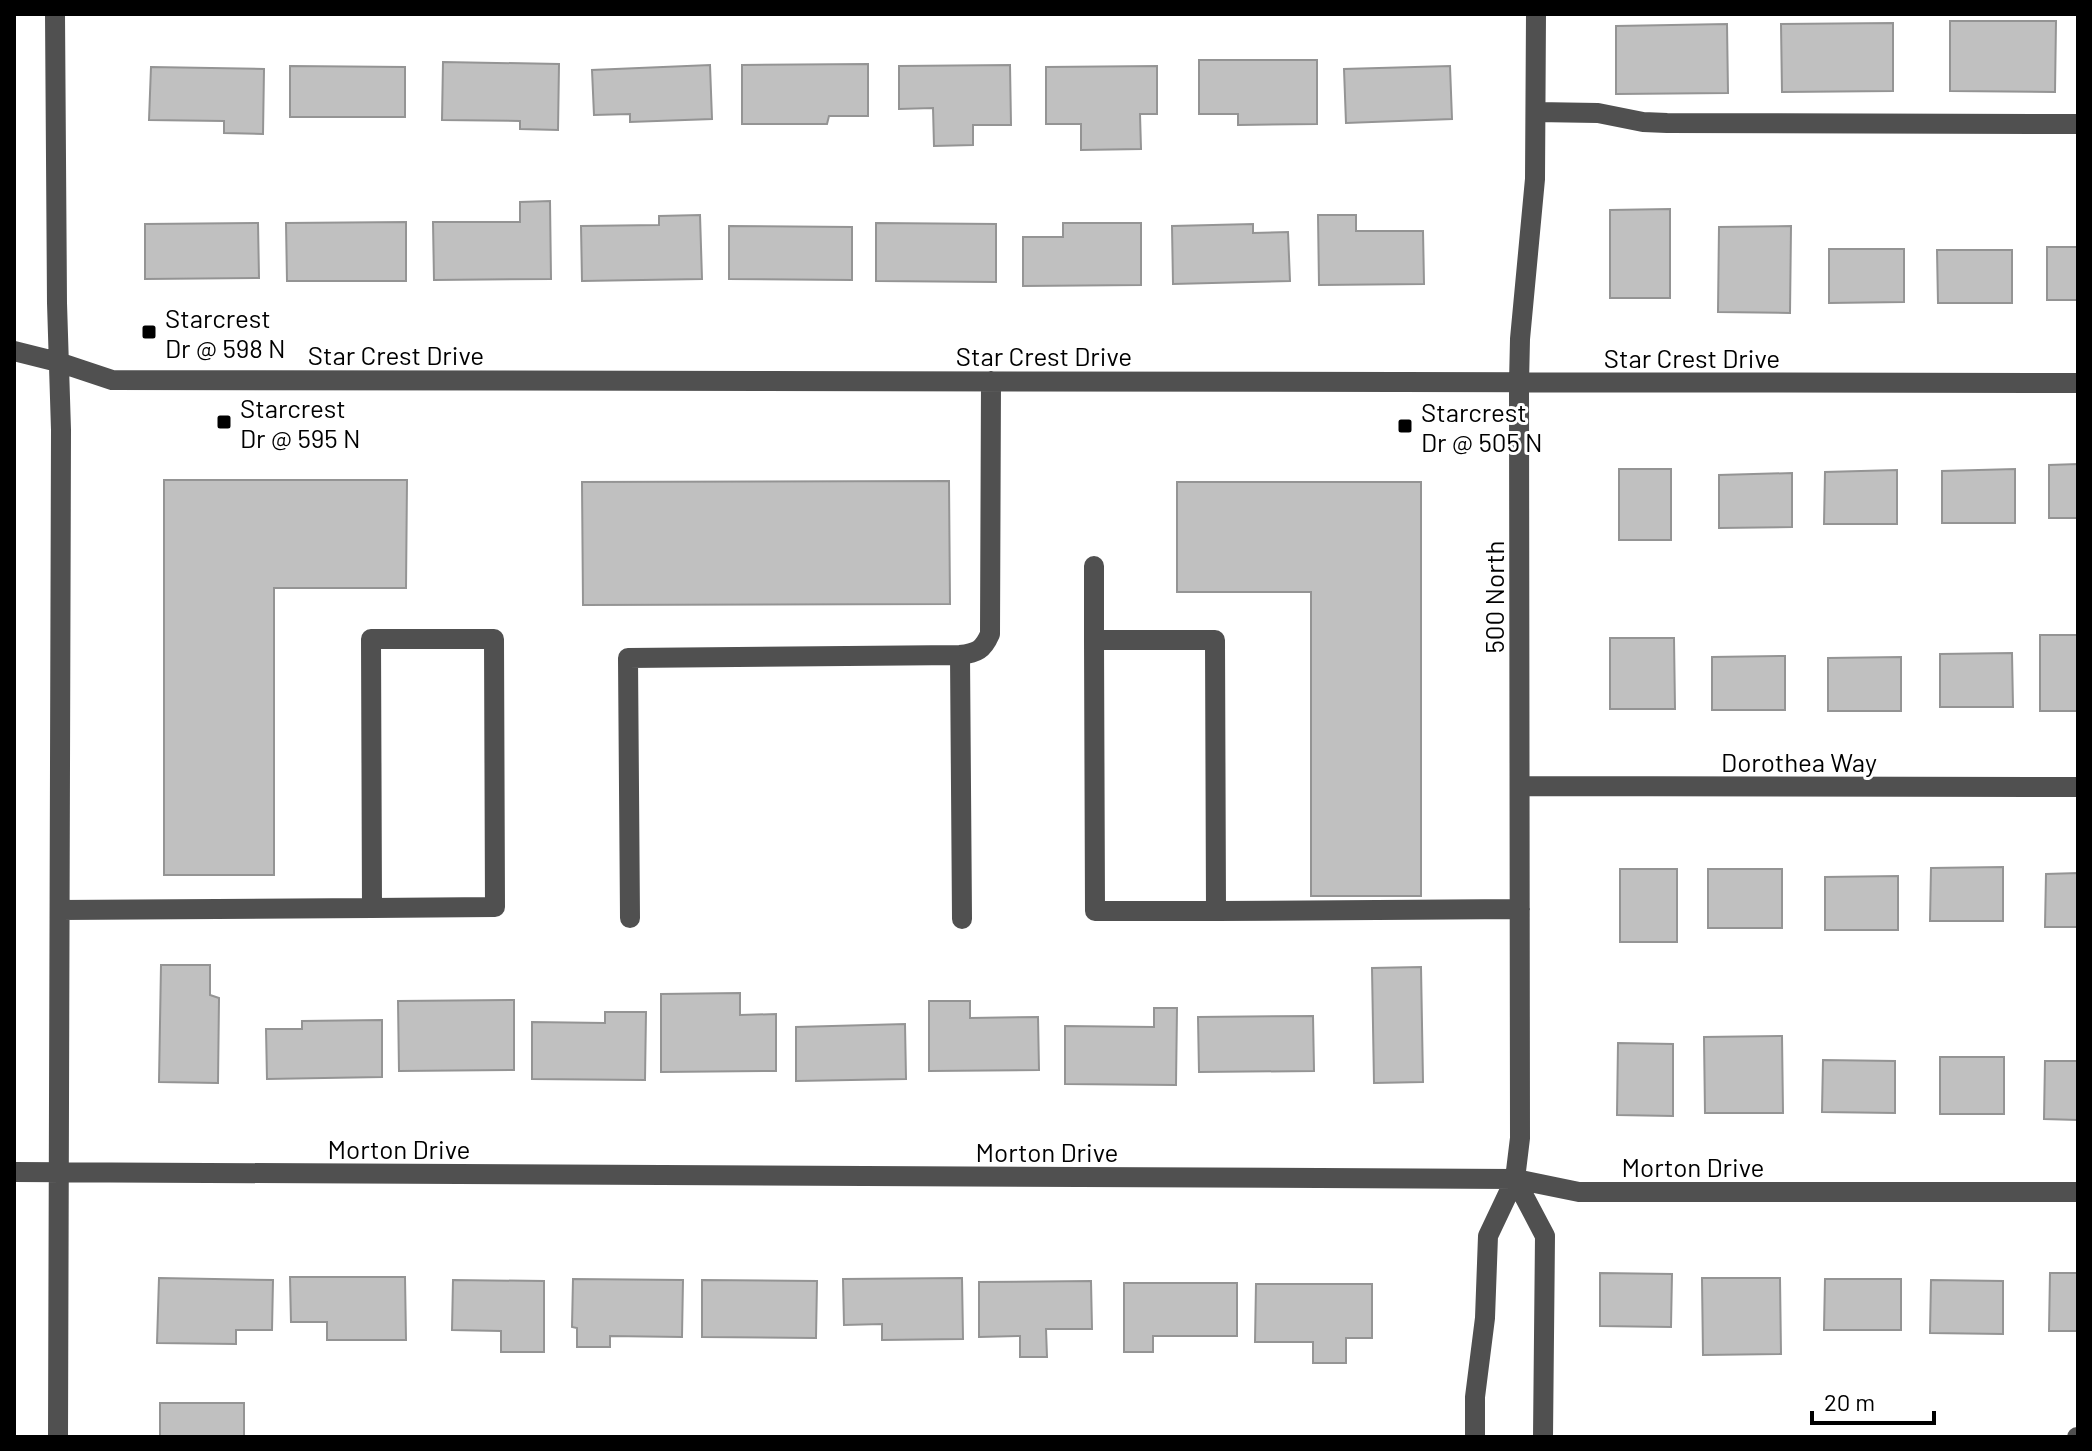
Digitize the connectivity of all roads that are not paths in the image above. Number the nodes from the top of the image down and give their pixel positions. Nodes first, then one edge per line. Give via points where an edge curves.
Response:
1 (55, 14) edge
2 (1536, 14) edge
3 (1536, 112) junction
4 (2078, 124) edge
5 (14, 351) edge
6 (58, 362) junction
7 (991, 381) junction
8 (1519, 383) junction
9 (2078, 383) edge
10 (1094, 566) dead end
11 (1094, 640) junction
12 (960, 655) junction
13 (1520, 786) junction
14 (2078, 787) edge
15 (372, 908) junction
16 (1520, 909) junction
17 (60, 910) junction
18 (1216, 911) junction
19 (630, 918) dead end
20 (962, 919) dead end
21 (14, 1172) edge
22 (59, 1172) junction
23 (1515, 1179) junction
24 (2078, 1192) edge
25 (58, 1437) edge
26 (1475, 1437) edge
27 (1543, 1437) edge

1 - 6 street
2 - 3 street, 500 North
3 - 4 street via 1598,113 1667,123
3 - 8 street, 500 North
5 - 6 street, Star Crest Drive
6 - 7 street, Star Crest Drive via 112,380
6 - 17 street
7 - 8 street, Star Crest Drive
7 - 12 street via 990,634 975,654
8 - 9 street, Star Crest Drive
8 - 13 street, 500 North
10 - 11 street
11 - 18 street via 1215,640
11 - 18 street via 1095,911
12 - 19 street via 628,658
12 - 20 street
13 - 14 street, Dorothea Way
13 - 16 street, 500 North
15 - 15 street via 371,639 494,639 495,907
15 - 17 street
16 - 18 street
16 - 23 street, 500 North via 1520,1138
17 - 22 street
21 - 22 street, Morton Drive
22 - 23 street, Morton Drive
22 - 25 street
23 - 24 street, Morton Drive via 1579,1192
23 - 26 street, 500 North via 1488,1236
23 - 27 street via 1545,1236

